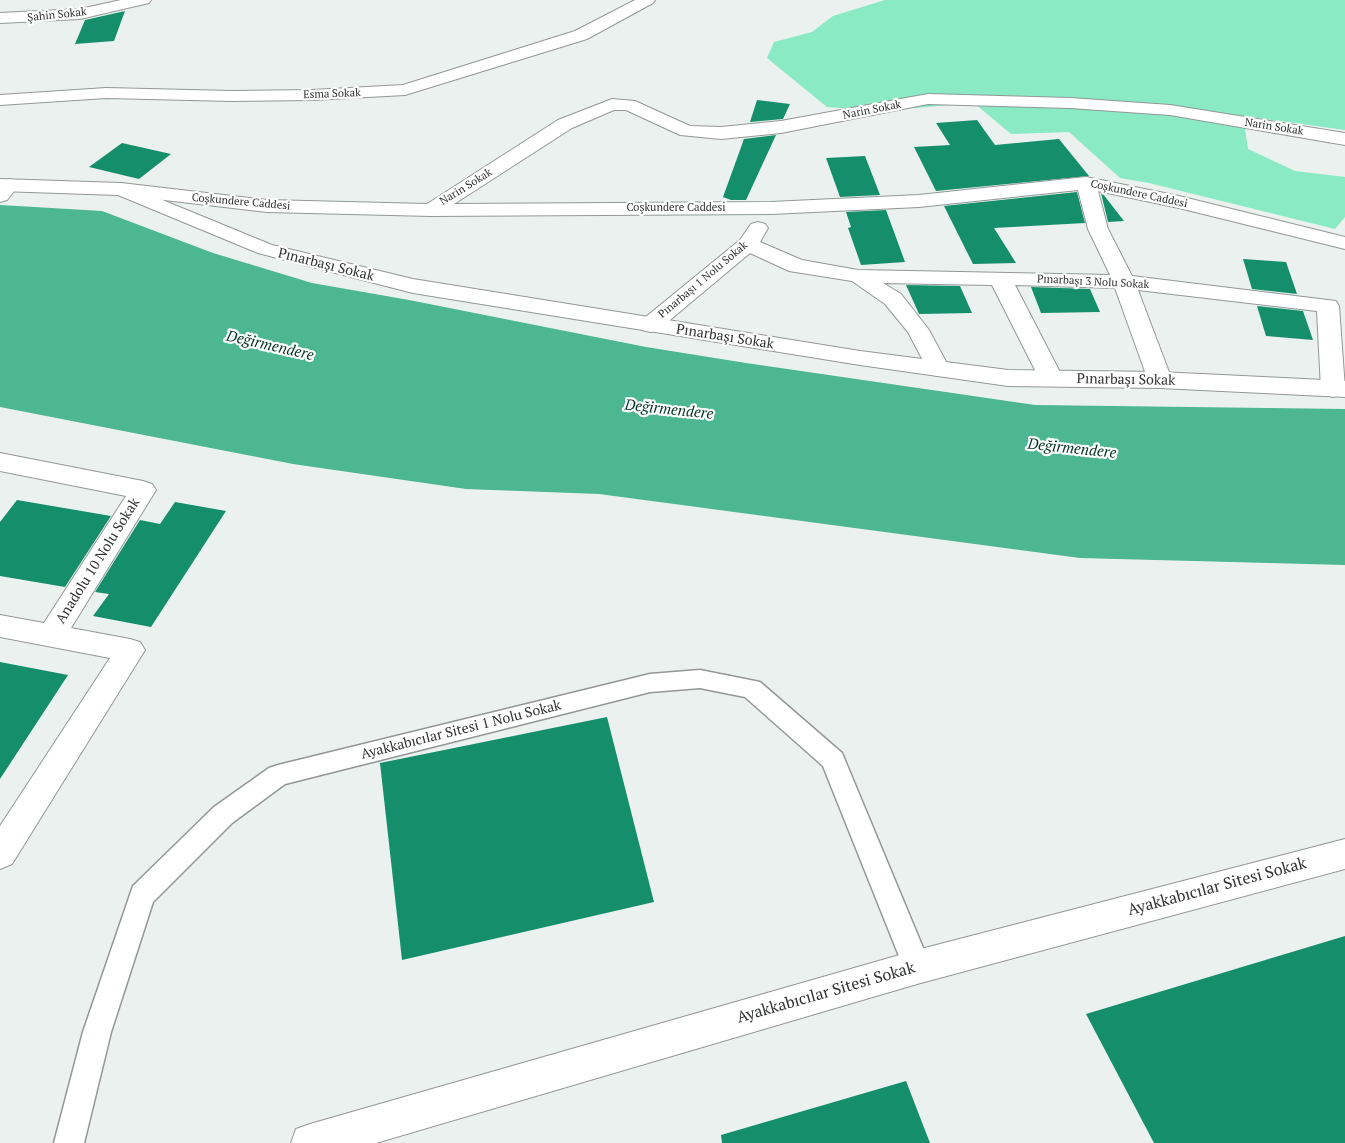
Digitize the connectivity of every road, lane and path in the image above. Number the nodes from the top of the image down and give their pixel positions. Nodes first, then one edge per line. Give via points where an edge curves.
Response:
1 (143, 0) edge
2 (647, 0) edge
3 (0, 18) edge
4 (0, 100) edge
5 (1345, 139) edge
6 (1086, 183) junction
7 (3, 189) edge
8 (122, 189) junction
9 (771, 208) junction
10 (431, 210) junction
11 (1345, 243) edge
12 (748, 244) junction
13 (858, 276) junction
14 (1000, 278) junction
15 (1124, 282) junction
16 (650, 325) junction
17 (938, 369) junction
18 (1051, 378) junction
19 (1160, 380) junction
20 (1339, 389) edge
21 (0, 462) edge
22 (0, 626) edge
23 (51, 635) junction
24 (9, 823) edge
25 (0, 854) edge
26 (1345, 854) edge
27 (917, 967) junction
28 (70, 1143) edge
29 (310, 1143) edge

1 - 3 street, Şahin Sokak via 80,14
2 - 4 street, Esma Sokak via 581,35 405,90 292,96 106,93
5 - 10 street, Narin Sokak via 1170,110 928,99 781,127 721,133 687,131 629,105 612,104 565,124
6 - 9 street, Coşkundere Caddesi via 919,201
6 - 11 street, Coşkundere Caddesi
6 - 15 street via 1098,229
7 - 8 street, Coşkundere Caddesi
8 - 10 street, Coşkundere Caddesi via 267,206
8 - 16 street, Pınarbaşı Sokak via 265,249 413,286
9 - 10 street, Coşkundere Caddesi
9 - 12 street, Pınarbaşı 1 Nolu Sokak
12 - 13 street, Pınarbaşı 3 Nolu Sokak via 796,266
12 - 16 street, Pınarbaşı 1 Nolu Sokak
13 - 14 street, Pınarbaşı 3 Nolu Sokak
13 - 17 street via 893,299 918,330
14 - 15 street, Pınarbaşı 3 Nolu Sokak
14 - 18 street
15 - 19 street
15 - 20 street, Pınarbaşı 3 Nolu Sokak via 1328,306
16 - 17 street, Pınarbaşı Sokak
17 - 18 street, Pınarbaşı Sokak via 1008,378
18 - 19 street, Pınarbaşı Sokak
19 - 20 street, Pınarbaşı Sokak
21 - 23 street, Anadolu 10 Nolu Sokak via 143,490
22 - 23 street
23 - 24 street, Anadolu 10 Nolu Sokak via 130,650
24 - 25 street, Anadolu 10 Nolu Sokak
26 - 27 street, Ayakkabıcılar Sitesi Sokak
27 - 28 lane, Ayakkabıcılar Sitesi 1 Nolu Sokak via 833,760 752,689 700,680 650,682 278,775 223,815 142,895 97,1032
27 - 29 street, Ayakkabıcılar Sitesi Sokak

